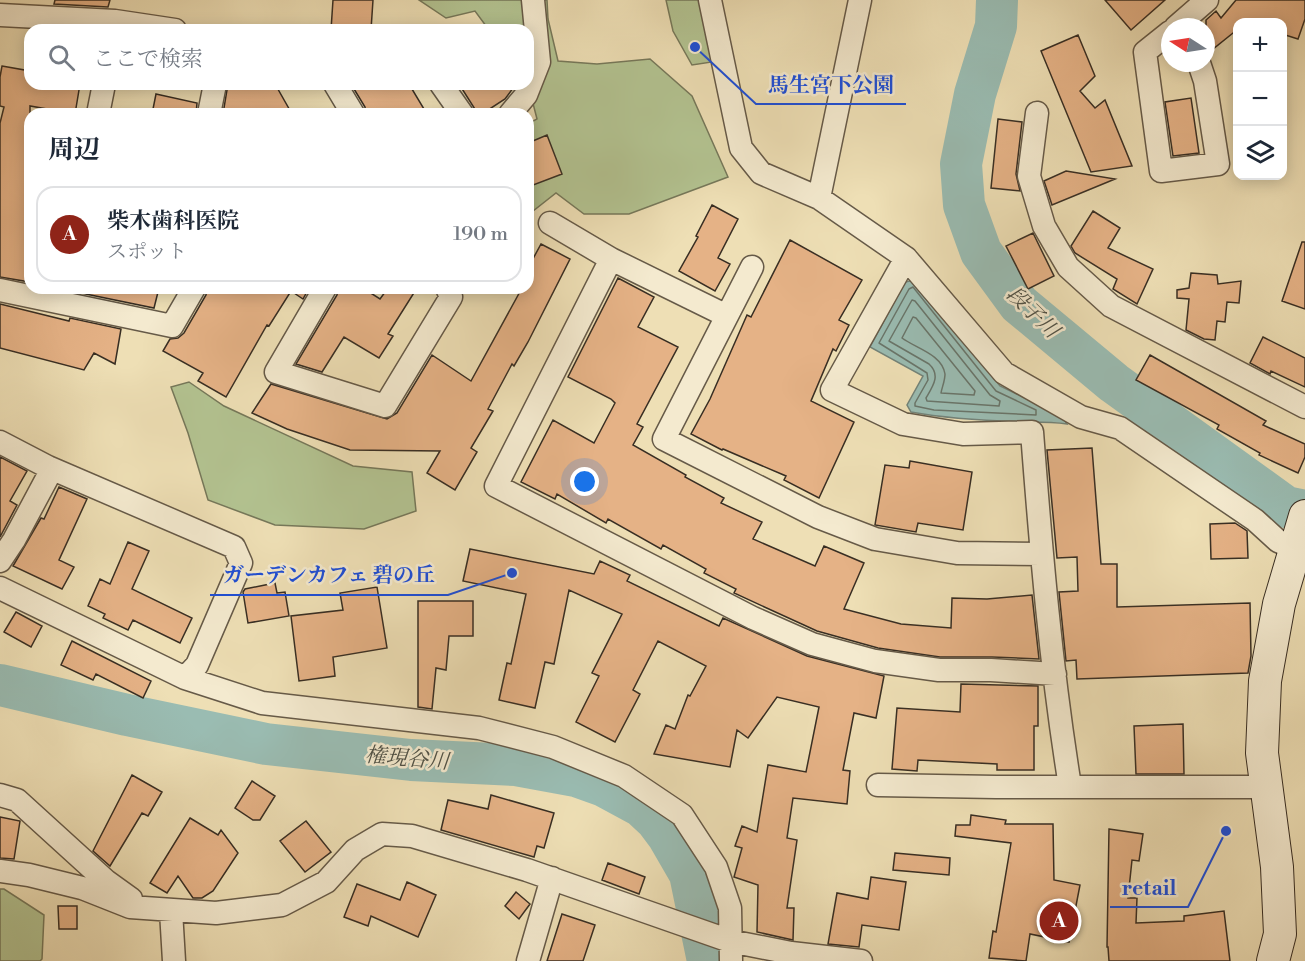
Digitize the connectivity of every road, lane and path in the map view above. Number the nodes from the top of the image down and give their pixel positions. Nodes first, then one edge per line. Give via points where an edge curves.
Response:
1 (533, 0) edge
2 (710, 0) edge
3 (860, 0) edge
4 (1207, 0) edge
5 (3, 14) edge
6 (1186, 18) edge
7 (96, 24) edge
8 (1161, 39) edge
9 (1202, 72) edge
10 (534, 75) edge
11 (103, 90) edge
12 (214, 90) edge
13 (339, 90) edge
14 (445, 90) edge
15 (528, 90) edge
16 (99, 108) edge
17 (210, 108) edge
18 (349, 108) edge
19 (458, 108) edge
20 (515, 108) edge
21 (1037, 112) dead end
22 (819, 198) junction
23 (550, 223) dead end
24 (906, 258) junction
25 (611, 259) junction
26 (752, 267) dead end
27 (0, 290) edge
28 (24, 292) edge
29 (44, 294) edge
30 (191, 294) edge
31 (322, 294) edge
32 (450, 294) edge
33 (66, 296) edge
34 (727, 316) junction
35 (1305, 407) edge
36 (0, 442) edge
37 (52, 468) junction
38 (1301, 538) edge
39 (1041, 554) junction
40 (0, 561) edge
41 (0, 588) edge
42 (1055, 674) junction
43 (185, 678) junction
44 (879, 785) dead end
45 (1070, 786) junction
46 (1265, 787) junction
47 (0, 795) edge
48 (0, 871) edge
49 (552, 878) junction
50 (144, 909) junction
51 (171, 911) junction
52 (730, 951) edge
53 (828, 960) edge
54 (174, 961) edge
55 (528, 961) edge
56 (861, 961) edge
57 (1273, 961) edge

1 - 10 street via 539,62
2 - 22 street via 741,148 761,173
3 - 22 street
4 - 6 street
5 - 7 street
8 - 9 street via 1144,52 1161,171 1218,164
11 - 16 street
12 - 17 street
13 - 18 street
14 - 19 street
15 - 20 street
21 - 35 street via 1029,176 1044,226 1068,267 1111,306
22 - 24 street
23 - 25 street
24 - 38 street via 1004,373 1081,417 1120,428 1255,520 1278,541
24 - 39 street via 832,390 903,424 963,434 1032,432
25 - 34 street
25 - 42 street via 496,486 753,618 812,644 875,661 939,669
26 - 34 street
27 - 28 street
29 - 33 street
30 - 33 street via 172,326
31 - 32 street via 276,372 385,406
34 - 39 street via 664,439 818,517 875,539 957,553
36 - 37 street
37 - 40 street
37 - 43 street via 234,547 241,563 197,665
38 - 46 street via 1279,604 1265,681
39 - 42 street
41 - 43 street
42 - 45 street
43 - 52 street via 262,703 479,728 553,747 624,776 682,814 716,867 730,908
44 - 45 street
45 - 46 street
46 - 57 street via 1277,867 1280,934
47 - 50 street via 17,800 106,881
48 - 50 street via 82,888
49 - 51 street via 412,836 382,834 355,850 326,882 282,905 216,914
49 - 52 street via 669,919
49 - 55 street
50 - 51 street
51 - 54 street
52 - 53 street via 790,953
53 - 56 street

